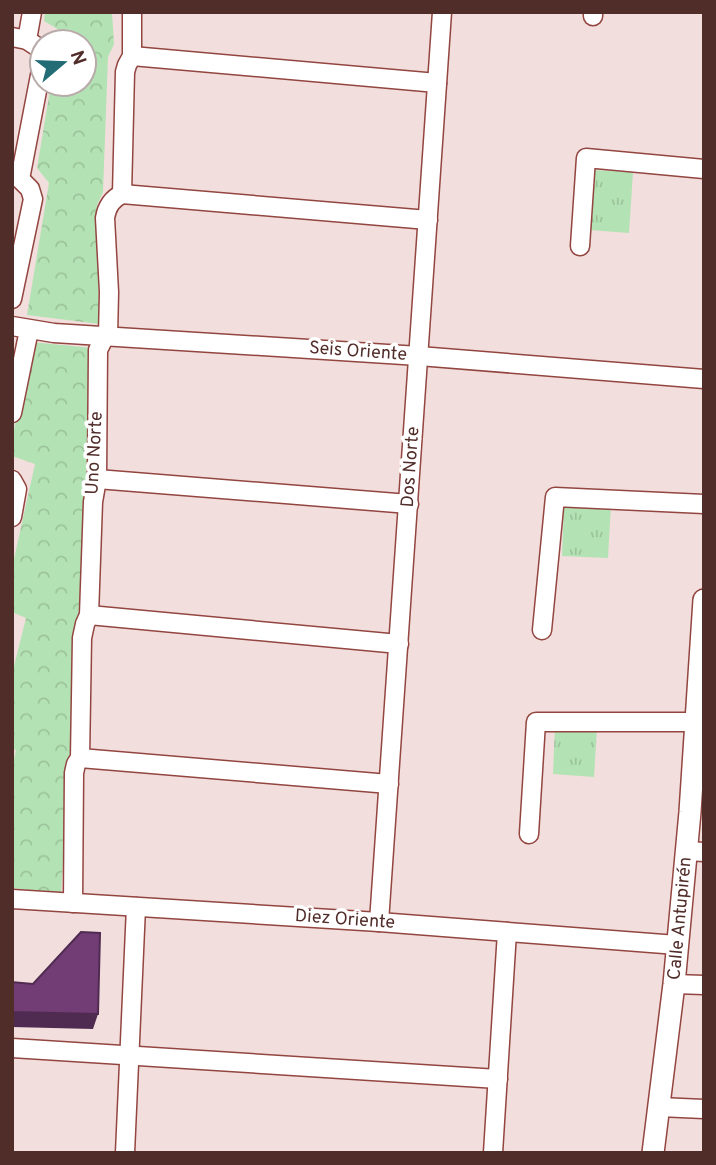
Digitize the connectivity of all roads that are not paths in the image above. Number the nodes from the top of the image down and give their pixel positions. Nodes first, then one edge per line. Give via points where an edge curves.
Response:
1 (32, 12) edge
2 (132, 12) edge
3 (442, 12) edge
4 (27, 42) edge
5 (132, 56) junction
6 (437, 83) junction
7 (34, 98) edge
8 (704, 169) edge
9 (16, 179) edge
10 (122, 194) junction
11 (428, 220) junction
12 (580, 246) dead end
13 (12, 299) edge
14 (21, 328) edge
15 (108, 336) junction
16 (419, 356) junction
17 (704, 379) edge
18 (12, 414) edge
19 (97, 479) junction
20 (12, 480) edge
21 (409, 504) junction
22 (704, 504) edge
23 (12, 517) edge
24 (704, 600) edge
25 (89, 615) junction
26 (542, 630) dead end
27 (399, 644) junction
28 (700, 722) edge
29 (80, 758) junction
30 (389, 784) junction
31 (529, 834) dead end
32 (695, 851) edge
33 (12, 899) edge
34 (74, 903) junction
35 (136, 907) junction
36 (379, 922) junction
37 (508, 932) junction
38 (677, 945) junction
39 (674, 984) junction
40 (704, 985) edge
41 (12, 1048) edge
42 (130, 1056) junction
43 (498, 1079) junction
44 (659, 1107) junction
45 (704, 1109) edge
46 (125, 1153) edge
47 (493, 1153) edge
48 (653, 1153) edge

1 - 4 street
2 - 5 street, Uno Norte
3 - 6 street, Dos Norte
5 - 6 street
5 - 10 street, Uno Norte via 125,72
6 - 11 street, Dos Norte
7 - 9 street
8 - 12 street via 586,158
9 - 13 street via 30,189 33,199
10 - 11 street
10 - 15 street, Uno Norte via 110,203 105,218
11 - 16 street, Dos Norte
14 - 15 street, Seis Oriente
14 - 18 street
15 - 16 street, Seis Oriente
15 - 19 street, Uno Norte via 98,350
16 - 17 street, Seis Oriente
16 - 21 street, Dos Norte
19 - 21 street
19 - 25 street, Uno Norte
20 - 23 street via 17,489
21 - 27 street, Dos Norte
22 - 26 street via 555,496
24 - 28 street, Calle Antupirén
25 - 27 street
25 - 29 street, Uno Norte via 82,638
27 - 30 street, Dos Norte
28 - 31 street via 536,722
28 - 32 street, Calle Antupirén
29 - 30 street
29 - 34 street, Uno Norte via 74,773
30 - 36 street, Dos Norte
32 - 38 street, Calle Antupirén
33 - 34 street, Diez Oriente
34 - 35 street, Diez Oriente
35 - 36 street, Diez Oriente
35 - 42 street
36 - 37 street, Diez Oriente
37 - 38 street, Diez Oriente
37 - 43 street
38 - 39 street, Calle Antupirén
39 - 40 street
39 - 44 street, Calle Antupirén
41 - 42 street
42 - 43 street
42 - 46 street
43 - 47 street
44 - 45 street
44 - 48 street, Calle Antupirén

